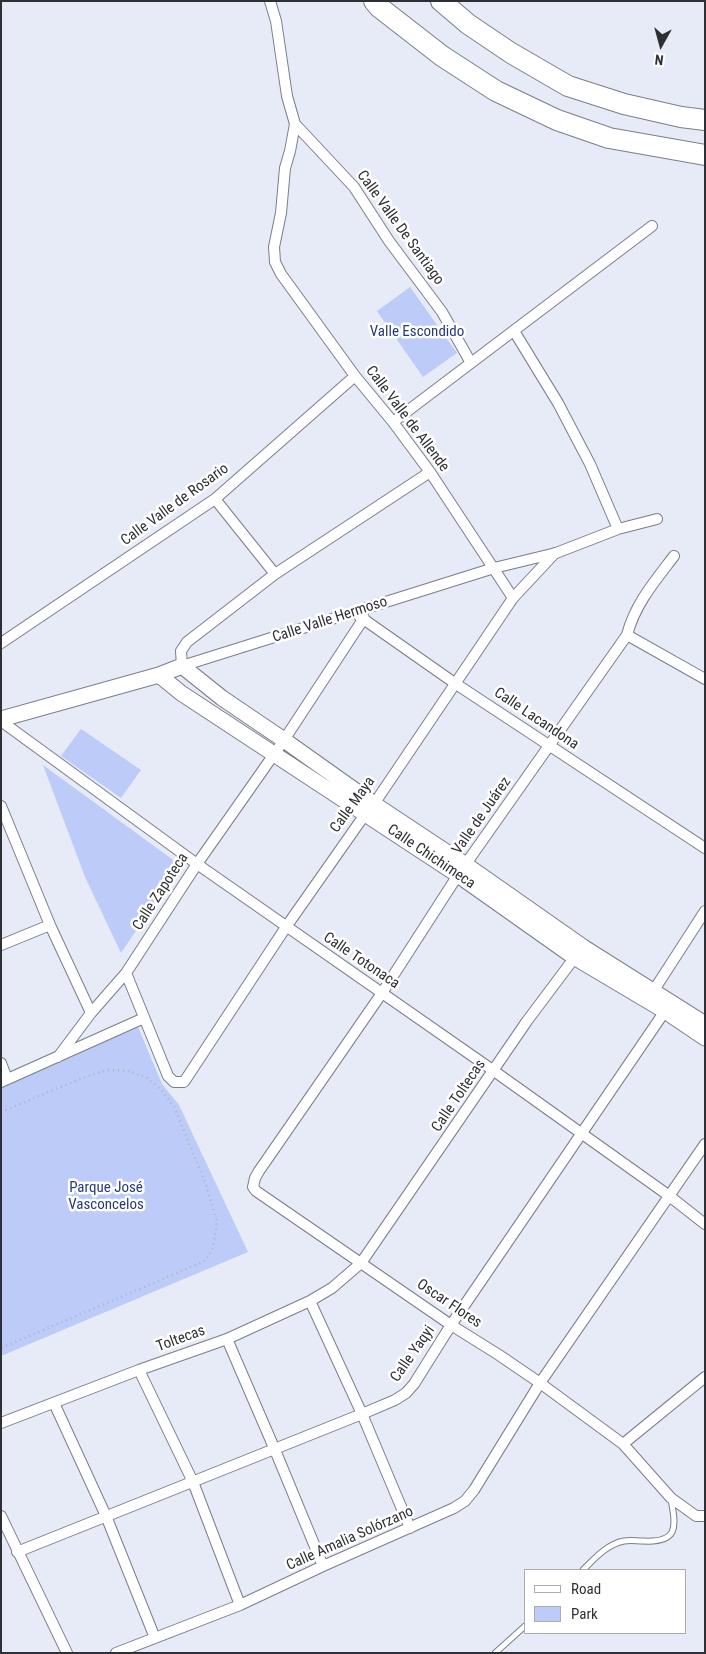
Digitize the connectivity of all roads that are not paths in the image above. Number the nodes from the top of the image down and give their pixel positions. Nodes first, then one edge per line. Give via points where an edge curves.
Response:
1 (270, 1) edge
2 (374, 1) edge
3 (441, 1) edge
4 (705, 120) edge
5 (295, 124) junction
6 (705, 155) edge
7 (652, 226) dead end
8 (514, 331) junction
9 (471, 363) junction
10 (355, 376) junction
11 (392, 422) junction
12 (430, 472) junction
13 (215, 499) junction
14 (657, 519) dead end
15 (618, 529) junction
16 (556, 553) junction
17 (674, 556) dead end
18 (494, 568) junction
19 (275, 574) junction
20 (512, 598) junction
21 (353, 612) junction
22 (364, 618) junction
23 (628, 635) junction
24 (1, 643) edge
25 (182, 666) junction
26 (159, 675) junction
27 (705, 679) edge
28 (456, 684) junction
29 (1, 720) edge
30 (284, 740) junction
31 (549, 746) junction
32 (274, 754) junction
33 (1, 806) edge
34 (370, 809) junction
35 (705, 848) edge
36 (197, 864) junction
37 (462, 870) junction
38 (705, 911) edge
39 (50, 925) junction
40 (286, 927) junction
41 (1, 945) edge
42 (578, 952) junction
43 (126, 973) junction
44 (654, 990) junction
45 (382, 993) junction
46 (665, 1011) junction
47 (92, 1013) junction
48 (144, 1018) junction
49 (705, 1024) edge
50 (705, 1038) edge
51 (58, 1057) junction
52 (1, 1063) edge
53 (494, 1071) junction
54 (4, 1080) edge
55 (582, 1134) junction
56 (705, 1144) edge
57 (256, 1192) joint
58 (668, 1195) junction
59 (705, 1224) edge
60 (361, 1263) junction
61 (310, 1301) junction
62 (451, 1325) junction
63 (227, 1339) junction
64 (139, 1370) junction
65 (705, 1377) edge
66 (540, 1383) junction
67 (54, 1403) junction
68 (362, 1414) junction
69 (1, 1423) edge
70 (623, 1444) junction
71 (275, 1450) junction
72 (192, 1482) junction
73 (671, 1498) junction
74 (1, 1516) edge
75 (106, 1516) junction
76 (704, 1517) edge
77 (410, 1528) junction
78 (17, 1552) junction
79 (323, 1566) junction
80 (583, 1569) edge
81 (240, 1605) junction
82 (524, 1627) edge
83 (155, 1638) junction
84 (67, 1653) edge
85 (116, 1653) edge
86 (495, 1653) edge

1 - 5 street, Calle Valle De Santiago
2 - 6 highway via 442,56 496,91 548,116 610,138
3 - 4 highway via 511,53 568,86 624,104
5 - 9 street, Calle Valle De Santiago via 354,187 442,312
5 - 10 street, Calle Valle de Allende via 285,168 274,247 275,262
7 - 8 street
8 - 9 street
8 - 15 street via 558,403 590,464
9 - 11 street
10 - 11 street, Calle Valle de Allende
10 - 13 street, Calle Valle de Rosario
11 - 12 street, Calle Valle de Allende
12 - 18 street, Calle Valle de Allende
12 - 19 street
13 - 19 street
13 - 24 street, Calle Valle de Rosario
14 - 15 street, Calle Valle Hermoso
15 - 16 street, Calle Valle Hermoso
16 - 18 street, Calle Valle Hermoso
16 - 20 street, Calle Maya
17 - 23 street, Valle de Juárez via 639,604
18 - 20 street, Calle Valle de Allende
18 - 21 street, Calle Valle Hermoso
19 - 25 street via 187,642 181,652
20 - 28 street, Calle Maya
21 - 22 street, Calle Lacandona
21 - 25 street, Calle Valle Hermoso
22 - 28 street, Calle Lacandona
22 - 30 street, Calle Zapoteca
23 - 27 street
23 - 31 street, Valle de Juárez
25 - 26 main road, Calle Valle Hermoso
25 - 30 main road, Calle Chichimeca
26 - 29 main road, Calle Valle Hermoso
26 - 32 main road, Calle Chichimeca
28 - 31 street, Calle Lacandona
28 - 34 street, Calle Maya
29 - 36 street, Calle Totonaca
30 - 32 street, Calle Zapoteca
30 - 34 main road, Calle Chichimeca
31 - 35 street, Calle Lacandona
31 - 37 street, Valle de Juárez
32 - 34 main road, Calle Chichimeca
32 - 36 street, Calle Zapoteca
33 - 39 street
34 - 37 main road, Calle Chichimeca
34 - 40 street, Calle Maya
36 - 40 street, Calle Totonaca
36 - 43 street, Calle Zapoteca
37 - 42 main road, Calle Chichimeca
37 - 45 street, Valle de Juárez
38 - 44 street
39 - 41 street
39 - 47 street
40 - 45 street, Calle Totonaca
40 - 48 street, Calle Maya via 184,1082 170,1080
42 - 44 main road, Calle Chichimeca
42 - 46 main road, Calle Chichimeca
42 - 53 street, Calle Toltecas
43 - 47 street, Calle Zapoteca
43 - 48 street
44 - 49 main road, Calle Chichimeca
45 - 53 street, Calle Totonaca
45 - 57 street, Valle de Juárez via 259,1171 253,1187
46 - 50 main road, Calle Chichimeca
46 - 55 street, Calle Yaqyi
47 - 51 street, Calle Zapoteca
48 - 51 street
51 - 54 street
52 - 54 street
53 - 55 street, Calle Totonaca
53 - 60 street, Calle Toltecas
55 - 58 street, Calle Totonaca
55 - 62 street, Calle Yaqyi
56 - 58 street, Calle Amalia Solórzano
57 - 60 street, Oscar Flores
58 - 59 street, Calle Totonaca
58 - 66 street, Calle Amalia Solórzano
60 - 61 street, Toltecas via 332,1288
60 - 62 street, Oscar Flores
61 - 63 street, Toltecas
61 - 68 street
62 - 66 street, Oscar Flores
62 - 68 street, Calle Yaqyi via 406,1393
63 - 64 street, Toltecas
63 - 71 street
64 - 67 street, Toltecas
64 - 72 street
65 - 70 street
66 - 70 street, Oscar Flores
66 - 77 street, Calle Amalia Solórzano via 465,1501
67 - 69 street, Toltecas
67 - 75 street
68 - 71 street, Calle Yaqyi
68 - 77 street
70 - 73 street, Oscar Flores
71 - 72 street, Calle Yaqyi
71 - 79 street
72 - 75 street, Calle Yaqyi
72 - 81 street
73 - 76 street, Oscar Flores via 696,1516
73 - 80 lane via 674,1530 666,1540 625,1540 611,1545
74 - 78 street
75 - 78 street, Calle Yaqyi
75 - 83 street
77 - 79 street, Calle Amalia Solórzano
78 - 84 street
79 - 81 street, Calle Amalia Solórzano
81 - 83 street, Calle Amalia Solórzano
82 - 86 lane
83 - 85 street, Calle Amalia Solórzano

